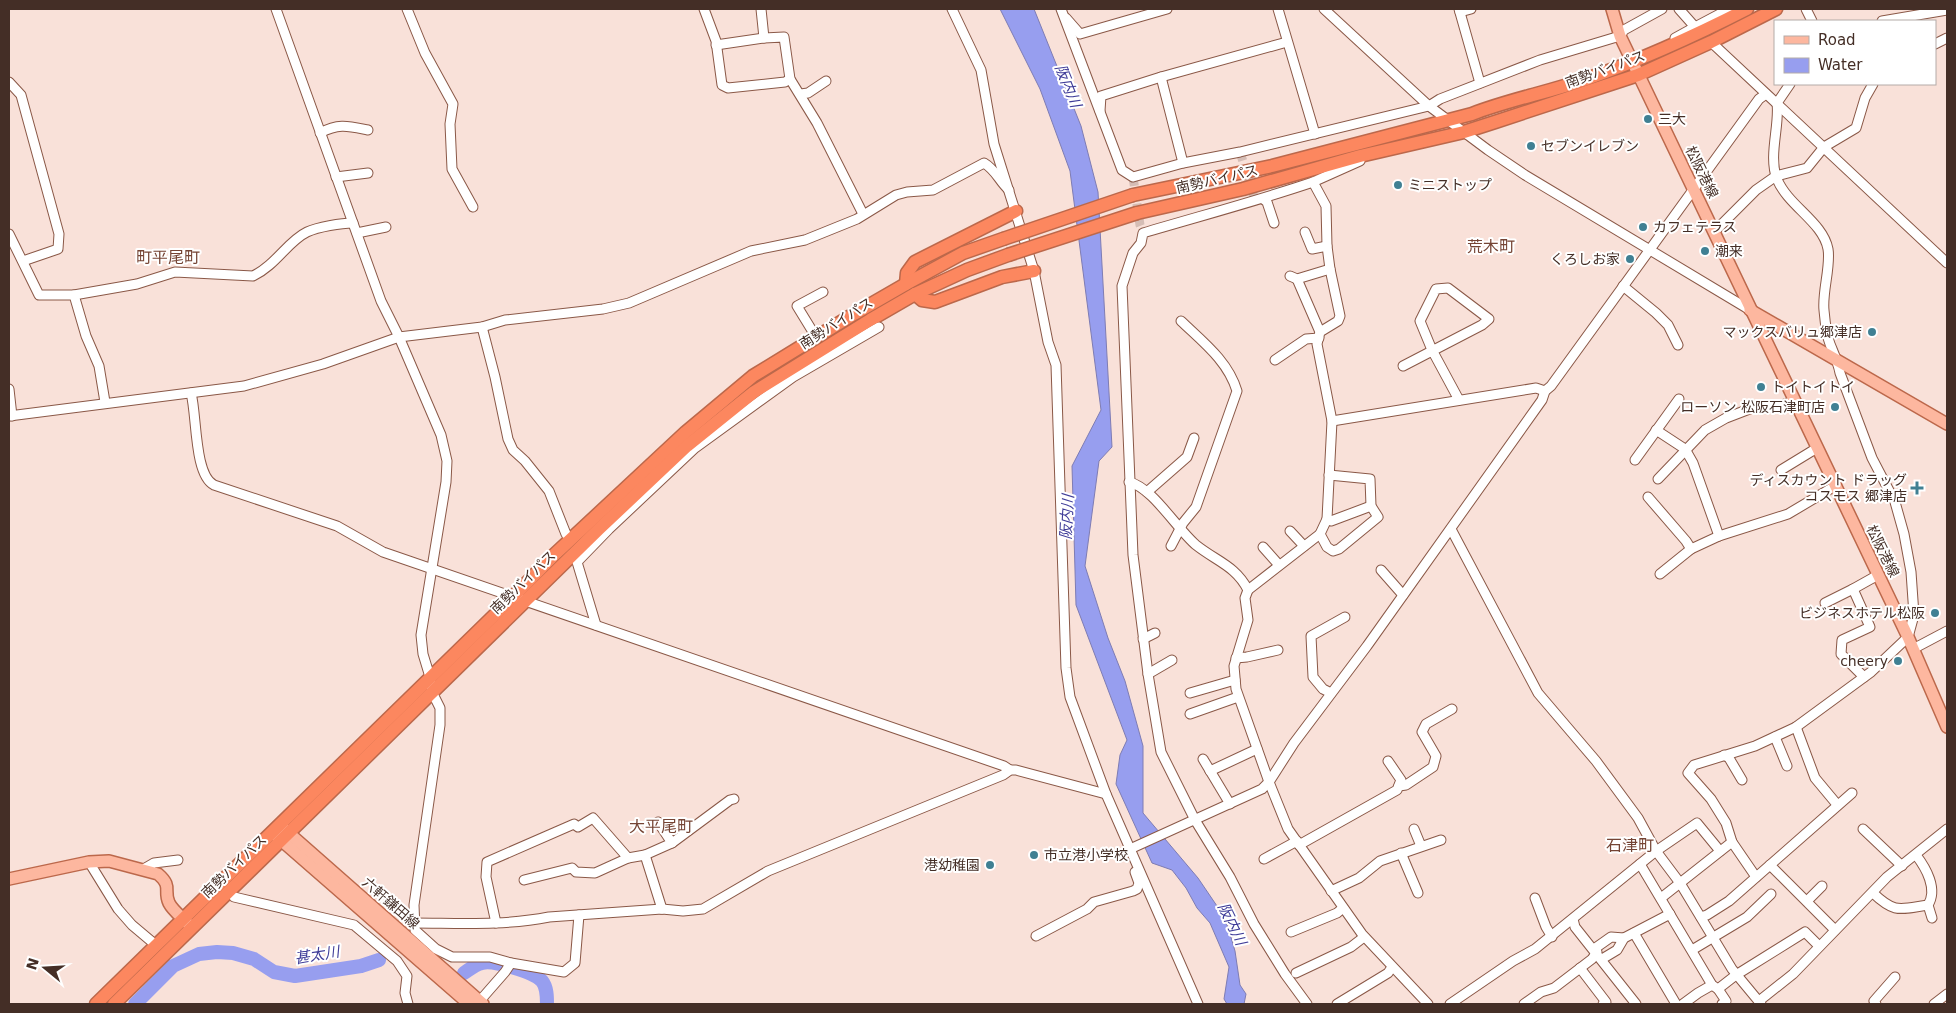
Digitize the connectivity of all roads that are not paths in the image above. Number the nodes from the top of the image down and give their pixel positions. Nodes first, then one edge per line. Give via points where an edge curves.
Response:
1 (276, 9) edge
2 (407, 9) edge
3 (704, 9) edge
4 (761, 9) edge
5 (952, 9) edge
6 (1167, 9) edge
7 (1278, 9) edge
8 (1324, 9) edge
9 (1472, 9) edge
10 (1612, 9) edge
11 (1662, 9) edge
12 (1679, 9) edge
13 (1729, 9) edge
14 (1747, 9) edge
15 (1776, 9) edge
16 (1460, 10) edge
17 (1946, 10) edge
18 (1062, 11) edge
19 (1888, 20) edge
20 (1695, 27) junction
21 (1620, 36) junction
22 (764, 38) junction
23 (1287, 42) junction
24 (1711, 42) junction
25 (716, 45) junction
26 (1673, 45) junction
27 (1632, 61) junction
28 (1638, 75) junction
29 (1161, 77) junction
30 (790, 79) junction
31 (826, 81) dead end
32 (9, 82) edge
33 (1480, 83) junction
34 (1789, 85) edge
35 (1872, 85) edge
36 (801, 94) junction
37 (1766, 94) junction
38 (1777, 102) junction
39 (1429, 106) junction
40 (1100, 116) junction
41 (1447, 119) junction
42 (368, 130) dead end
43 (1464, 132) junction
44 (320, 133) junction
45 (1315, 134) junction
46 (1824, 147) junction
47 (1360, 156) junction
48 (1183, 163) junction
49 (368, 173) dead end
50 (1776, 176) junction
51 (336, 177) junction
52 (1313, 182) junction
53 (1693, 188) junction
54 (1008, 190) junction
55 (1263, 199) junction
56 (473, 207) dead end
57 (1016, 211) junction
58 (863, 214) junction
59 (353, 223) junction
60 (1274, 223) dead end
61 (386, 226) dead end
62 (357, 232) junction
63 (1305, 232) dead end
64 (1714, 232) junction
65 (9, 234) edge
66 (1327, 246) junction
67 (1649, 249) junction
68 (23, 261) junction
69 (1947, 263) edge
70 (1330, 269) junction
71 (1034, 271) junction
72 (906, 284) junction
73 (1623, 286) junction
74 (823, 292) dead end
75 (915, 294) junction
76 (74, 295) junction
77 (1750, 310) junction
78 (1181, 321) dead end
79 (482, 327) junction
80 (879, 327) dead end
81 (1319, 335) junction
82 (399, 337) junction
83 (816, 337) junction
84 (1678, 345) dead end
85 (1432, 350) junction
86 (1274, 360) dead end
87 (1838, 360) junction
88 (1403, 366) dead end
89 (9, 389) edge
90 (1545, 390) junction
91 (191, 394) junction
92 (1679, 399) dead end
93 (1459, 400) junction
94 (1794, 401) junction
95 (105, 402) junction
96 (11, 416) edge
97 (1332, 421) junction
98 (1947, 424) edge
99 (1656, 430) junction
100 (1194, 438) dead end
101 (1817, 448) junction
102 (1685, 449) junction
103 (1635, 460) dead end
104 (1781, 470) dead end
105 (1329, 475) junction
106 (1658, 480) dead end
107 (1129, 482) junction
108 (1835, 486) junction
109 (1147, 492) junction
110 (1648, 497) dead end
111 (1371, 506) junction
112 (1327, 520) junction
113 (1180, 529) junction
114 (1451, 529) junction
115 (1290, 531) dead end
116 (566, 534) dead end
117 (1320, 534) junction
118 (1719, 536) junction
119 (1171, 546) dead end
120 (1304, 546) junction
121 (1263, 547) dead end
122 (1690, 549) junction
123 (1279, 565) junction
124 (433, 569) junction
125 (1381, 570) dead end
126 (1660, 574) dead end
127 (1878, 575) junction
128 (1853, 589) junction
129 (1248, 590) junction
130 (1403, 594) junction
131 (518, 600) junction
132 (1824, 603) dead end
133 (1345, 617) dead end
134 (596, 625) junction
135 (1947, 630) edge
136 (1155, 633) dead end
137 (1908, 637) junction
138 (1143, 639) junction
139 (1913, 648) junction
140 (1278, 650) dead end
141 (1236, 658) junction
142 (1172, 660) dead end
143 (1148, 674) junction
144 (430, 677) junction
145 (1864, 677) junction
146 (1235, 680) junction
147 (432, 692) junction
148 (1190, 693) dead end
149 (1331, 693) junction
150 (1238, 697) junction
151 (1452, 709) dead end
152 (1190, 714) dead end
153 (1796, 727) junction
154 (1947, 727) edge
155 (1775, 737) junction
156 (1257, 749) junction
157 (1724, 755) junction
158 (1203, 759) dead end
159 (1388, 760) dead end
160 (1787, 766) dead end
161 (1010, 770) junction
162 (1210, 771) junction
163 (1742, 780) dead end
164 (1269, 782) junction
165 (1399, 786) junction
166 (1852, 793) dead end
167 (1106, 794) junction
168 (734, 799) dead end
169 (1835, 802) dead end
170 (1230, 804) junction
171 (1193, 821) junction
172 (658, 822) dead end
173 (1414, 829) dead end
174 (1863, 829) dead end
175 (1947, 830) edge
176 (280, 833) junction
177 (1441, 840) dead end
178 (1732, 842) junction
179 (672, 843) junction
180 (1298, 843) junction
181 (1421, 846) junction
182 (1132, 849) junction
183 (1656, 851) junction
184 (1720, 851) junction
185 (1401, 853) junction
186 (1916, 854) junction
187 (644, 855) junction
188 (628, 858) junction
189 (1134, 859) junction
190 (1264, 859) dead end
191 (178, 860) dead end
192 (90, 862) junction
193 (1640, 864) junction
194 (1770, 865) junction
195 (1902, 866) junction
196 (142, 870) junction
197 (1756, 877) junction
198 (9, 879) edge
199 (524, 880) dead end
200 (1680, 883) junction
201 (1822, 886) dead end
202 (1331, 890) junction
203 (1418, 893) dead end
204 (1873, 893) junction
205 (1772, 894) dead end
206 (234, 897) dead end
207 (1535, 898) dead end
208 (1661, 898) junction
209 (1807, 901) junction
210 (1928, 905) junction
211 (1343, 908) junction
212 (662, 909) junction
213 (1670, 914) junction
214 (579, 915) junction
215 (1701, 917) junction
216 (1932, 918) dead end
217 (1573, 919) junction
218 (414, 923) junction
219 (496, 923) junction
220 (188, 924) junction
221 (1836, 930) junction
222 (1291, 932) dead end
223 (1634, 933) junction
224 (1036, 936) dead end
225 (1552, 936) junction
226 (1364, 937) junction
227 (1624, 938) junction
228 (1714, 938) junction
229 (151, 941) dead end
230 (1819, 946) junction
231 (1692, 950) junction
232 (1597, 953) junction
233 (511, 963) junction
234 (1392, 968) junction
235 (1580, 968) junction
236 (1296, 973) dead end
237 (1736, 975) junction
238 (1895, 977) dead end
239 (1715, 987) junction
240 (1947, 994) edge
241 (1340, 1003) edge
242 (1760, 1003) edge
243 (96, 1004) edge
244 (114, 1004) edge
245 (408, 1004) edge
246 (477, 1004) edge
247 (1198, 1004) edge
248 (1307, 1004) edge
249 (1428, 1004) edge
250 (1450, 1004) edge
251 (1524, 1004) edge
252 (1603, 1004) edge
253 (1636, 1004) edge
254 (1676, 1004) edge
255 (1682, 1004) edge
256 (1722, 1004) edge
257 (1876, 1004) edge
258 (1934, 1004) edge

1 - 44 street
2 - 56 street via 425,53 453,104 450,124 452,169
3 - 25 street
4 - 22 street
5 - 54 street via 981,70 994,144
6 - 18 street via 1080,34
7 - 23 street
8 - 39 street
9 - 16 street
10 - 21 main road, 松阪港線
11 - 21 street via 1624,30
12 - 20 street
13 - 20 street
14 - 26 highway, 南勢バイパス
15 - 24 highway, 南勢バイパス
16 - 33 street
17 - 19 street
18 - 40 street
20 - 26 street via 1670,40
21 - 27 main road, 松阪港線
21 - 33 street via 1540,60
22 - 25 street
22 - 30 street via 784,37
23 - 29 street
23 - 45 street
24 - 28 highway, 南勢バイパス
24 - 37 street
25 - 30 street via 722,85 728,88
26 - 27 highway, 南勢バイパス
27 - 28 main road, 松阪港線
27 - 41 highway, 南勢バイパス via 1588,79
28 - 43 highway, 南勢バイパス
28 - 53 main road, 松阪港線
29 - 40 street via 1101,96
29 - 48 street
30 - 36 street
31 - 36 street
32 - 68 street via 24,106 59,234 58,249
33 - 39 street
34 - 38 street
35 - 46 street via 1856,128
36 - 58 street
37 - 38 street
37 - 53 street
38 - 46 street
38 - 50 street
39 - 41 street
39 - 45 street
40 - 48 street via 1122,170 1133,178
41 - 43 street
41 - 72 highway, 南勢バイパス, bridge via 1272,166 1133,195 963,253
42 - 44 street via 346,125
43 - 47 highway, 南勢バイパス
43 - 67 street via 1525,175
44 - 51 street
45 - 48 street
46 - 50 street via 1807,168
46 - 69 street
47 - 52 street via 1361,160
47 - 75 highway, 南勢バイパス, bridge via 1243,189 1137,213 1008,255
49 - 51 street
50 - 64 street via 1756,190
50 - 87 street via 1790,201 1821,231 1828,250 1824,308 1829,343
51 - 59 street
52 - 55 street
52 - 66 street via 1326,206
53 - 64 main road, 松阪港線
53 - 67 street
54 - 57 street
54 - 58 street via 993,168 984,164 932,190 896,195
55 - 60 street
55 - 107 street via 1143,233 1133,254 1122,286
57 - 71 street
57 - 72 highway via 915,262 907,273
58 - 79 street via 856,220 805,240 751,252 629,303 505,320
59 - 62 street
59 - 76 street via 307,232 262,272 253,276 175,272 137,284
61 - 62 street
62 - 82 street via 381,301
63 - 66 street via 1312,249
64 - 77 main road, 松阪港線
65 - 68 street
66 - 70 street
67 - 73 street
67 - 77 street
68 - 76 street via 39,295
70 - 81 street via 1340,316
70 - 81 street via 1294,278
71 - 75 highway via 1002,276 935,302 922,300
71 - 167 street via 1048,342 1056,365 1066,668 1070,697
72 - 83 highway, 南勢バイパス
73 - 84 street via 1668,325
73 - 90 street
74 - 83 street via 797,306
75 - 131 highway, 南勢バイパス via 754,392 686,446
76 - 95 street via 99,366
77 - 87 main road
77 - 94 main road, 松阪港線
78 - 113 street via 1213,352 1233,379 1237,391 1196,507
79 - 82 street
79 - 116 street via 508,439 513,450 549,491
80 - 134 street via 793,377 696,448 577,562
81 - 86 street via 1306,339
81 - 97 street via 1317,344
82 - 91 street via 323,364 244,386
82 - 124 street via 441,435 447,461
83 - 131 highway, 南勢バイパス via 753,376 686,432 555,554
85 - 85 street via 1420,322 1436,289 1448,288 1489,319 1482,326
85 - 88 street
85 - 93 street
87 - 98 main road
87 - 137 street via 1872,458 1895,502 1904,534 1914,615
89 - 96 street
90 - 93 street via 1536,388
90 - 114 street via 1542,400
91 - 95 street
91 - 124 street via 200,463 208,483 337,526 383,552
92 - 99 street
93 - 97 street
94 - 101 main road, 松阪港線
94 - 102 street via 1752,408 1726,418 1705,430
95 - 96 street
97 - 105 street
99 - 102 street
99 - 103 street
100 - 109 street via 1187,457
101 - 104 street
101 - 108 main road, 松阪港線
102 - 106 street
102 - 118 street
105 - 111 street via 1370,479
105 - 112 street
107 - 109 street
107 - 138 street
108 - 118 street via 1788,514
108 - 127 main road, 松阪港線
109 - 113 street
110 - 122 street
111 - 112 street
111 - 117 street via 1378,517 1339,549 1333,551
112 - 117 street
113 - 119 street
113 - 129 street via 1238,574
114 - 130 street
114 - 183 street via 1538,693 1596,761 1638,818
115 - 120 street
117 - 120 street
118 - 122 street
120 - 123 street
121 - 123 street
122 - 126 street
123 - 129 street
124 - 131 street
124 - 144 street via 421,635
125 - 130 street
127 - 128 street
127 - 137 main road, 松阪港線
128 - 132 street
128 - 145 street via 1870,626 1842,640 1841,654
129 - 141 street via 1245,598 1248,620
130 - 149 street
131 - 134 street
131 - 144 highway, 南勢バイパス
131 - 147 highway, 南勢バイパス
133 - 149 street via 1311,636 1313,677
134 - 161 street
135 - 139 street
136 - 138 street
137 - 139 main road, 松阪港線
137 - 145 street
138 - 143 street
139 - 154 main road, 松阪港線
140 - 141 street
141 - 146 street
142 - 143 street
143 - 171 street via 1161,752
144 - 147 street
144 - 176 highway, 南勢バイパス
145 - 153 street
146 - 148 street
146 - 150 street
147 - 176 highway, 南勢バイパス
147 - 218 street via 440,708 440,725
149 - 164 street
150 - 152 street
150 - 156 street
151 - 165 street via 1426,724 1422,732 1436,756 1433,767 1406,785
153 - 155 street
153 - 169 street via 1815,778
155 - 157 street
155 - 160 street
156 - 162 street
156 - 164 street
157 - 163 street
157 - 178 street via 1694,765 1688,772 1711,799 1726,823
158 - 162 street
159 - 165 street via 1401,780
161 - 167 street
161 - 212 street via 768,871 703,909
162 - 170 street
164 - 170 street via 1262,789
164 - 180 street via 1288,829
165 - 180 street via 1397,790
166 - 194 street
167 - 182 street
168 - 179 street
170 - 171 street
171 - 182 street
171 - 248 street via 1285,974
172 - 179 street
173 - 181 street
174 - 195 street
175 - 186 street
176 - 220 highway, 南勢バイパス
176 - 246 main road, 六軒鎌田線
177 - 181 street
178 - 184 street
178 - 197 street
179 - 187 street
180 - 190 street
180 - 202 street
181 - 185 street
182 - 189 street
183 - 184 street via 1697,823
183 - 193 street
183 - 200 street
184 - 200 street
185 - 202 street via 1380,861 1359,878
185 - 203 street
186 - 195 street
186 - 210 street via 1928,871 1932,899
187 - 188 street
187 - 212 street
188 - 199 street via 595,873 576,872 572,868
188 - 219 street via 593,818 578,827 574,824 487,862 486,877
189 - 224 street via 1132,864 1139,883 1137,889 1094,902
189 - 247 street
191 - 196 street via 154,863
192 - 196 main road via 109,861
192 - 198 main road
192 - 229 street via 118,908
193 - 208 street
193 - 217 street
194 - 197 street
194 - 209 street
195 - 204 street
196 - 220 main road via 164,879 168,886 168,902
197 - 215 street via 1723,906
200 - 208 street
200 - 215 street
201 - 209 street
202 - 211 street
204 - 210 street via 1886,906 1896,909
204 - 221 street
205 - 228 street via 1747,918
206 - 245 street via 354,925 397,961 407,976 405,993
207 - 225 street
208 - 213 street
209 - 221 street
210 - 216 street
211 - 222 street
211 - 226 street
212 - 214 street
213 - 223 street
213 - 231 street
214 - 219 street
214 - 233 street via 575,963 564,972
215 - 228 street
217 - 225 street
217 - 232 street
218 - 219 street
218 - 233 street via 421,936 452,957 490,957
220 - 243 highway, 南勢バイパス
220 - 244 highway, 南勢バイパス
221 - 230 street
223 - 227 street
223 - 254 street
225 - 250 street
226 - 234 street
226 - 236 street via 1351,947
227 - 232 street via 1611,937
227 - 232 street via 1618,950
228 - 231 street
228 - 237 street
230 - 237 street via 1805,932
230 - 242 street
231 - 239 street
232 - 235 street
232 - 253 street
233 - 246 street
234 - 241 street
234 - 249 street
235 - 251 street via 1554,988 1541,992
235 - 252 street via 1606,1002
237 - 239 street
237 - 242 street
238 - 257 street via 1874,1001
239 - 255 street
239 - 256 street via 1726,1001
240 - 258 street

